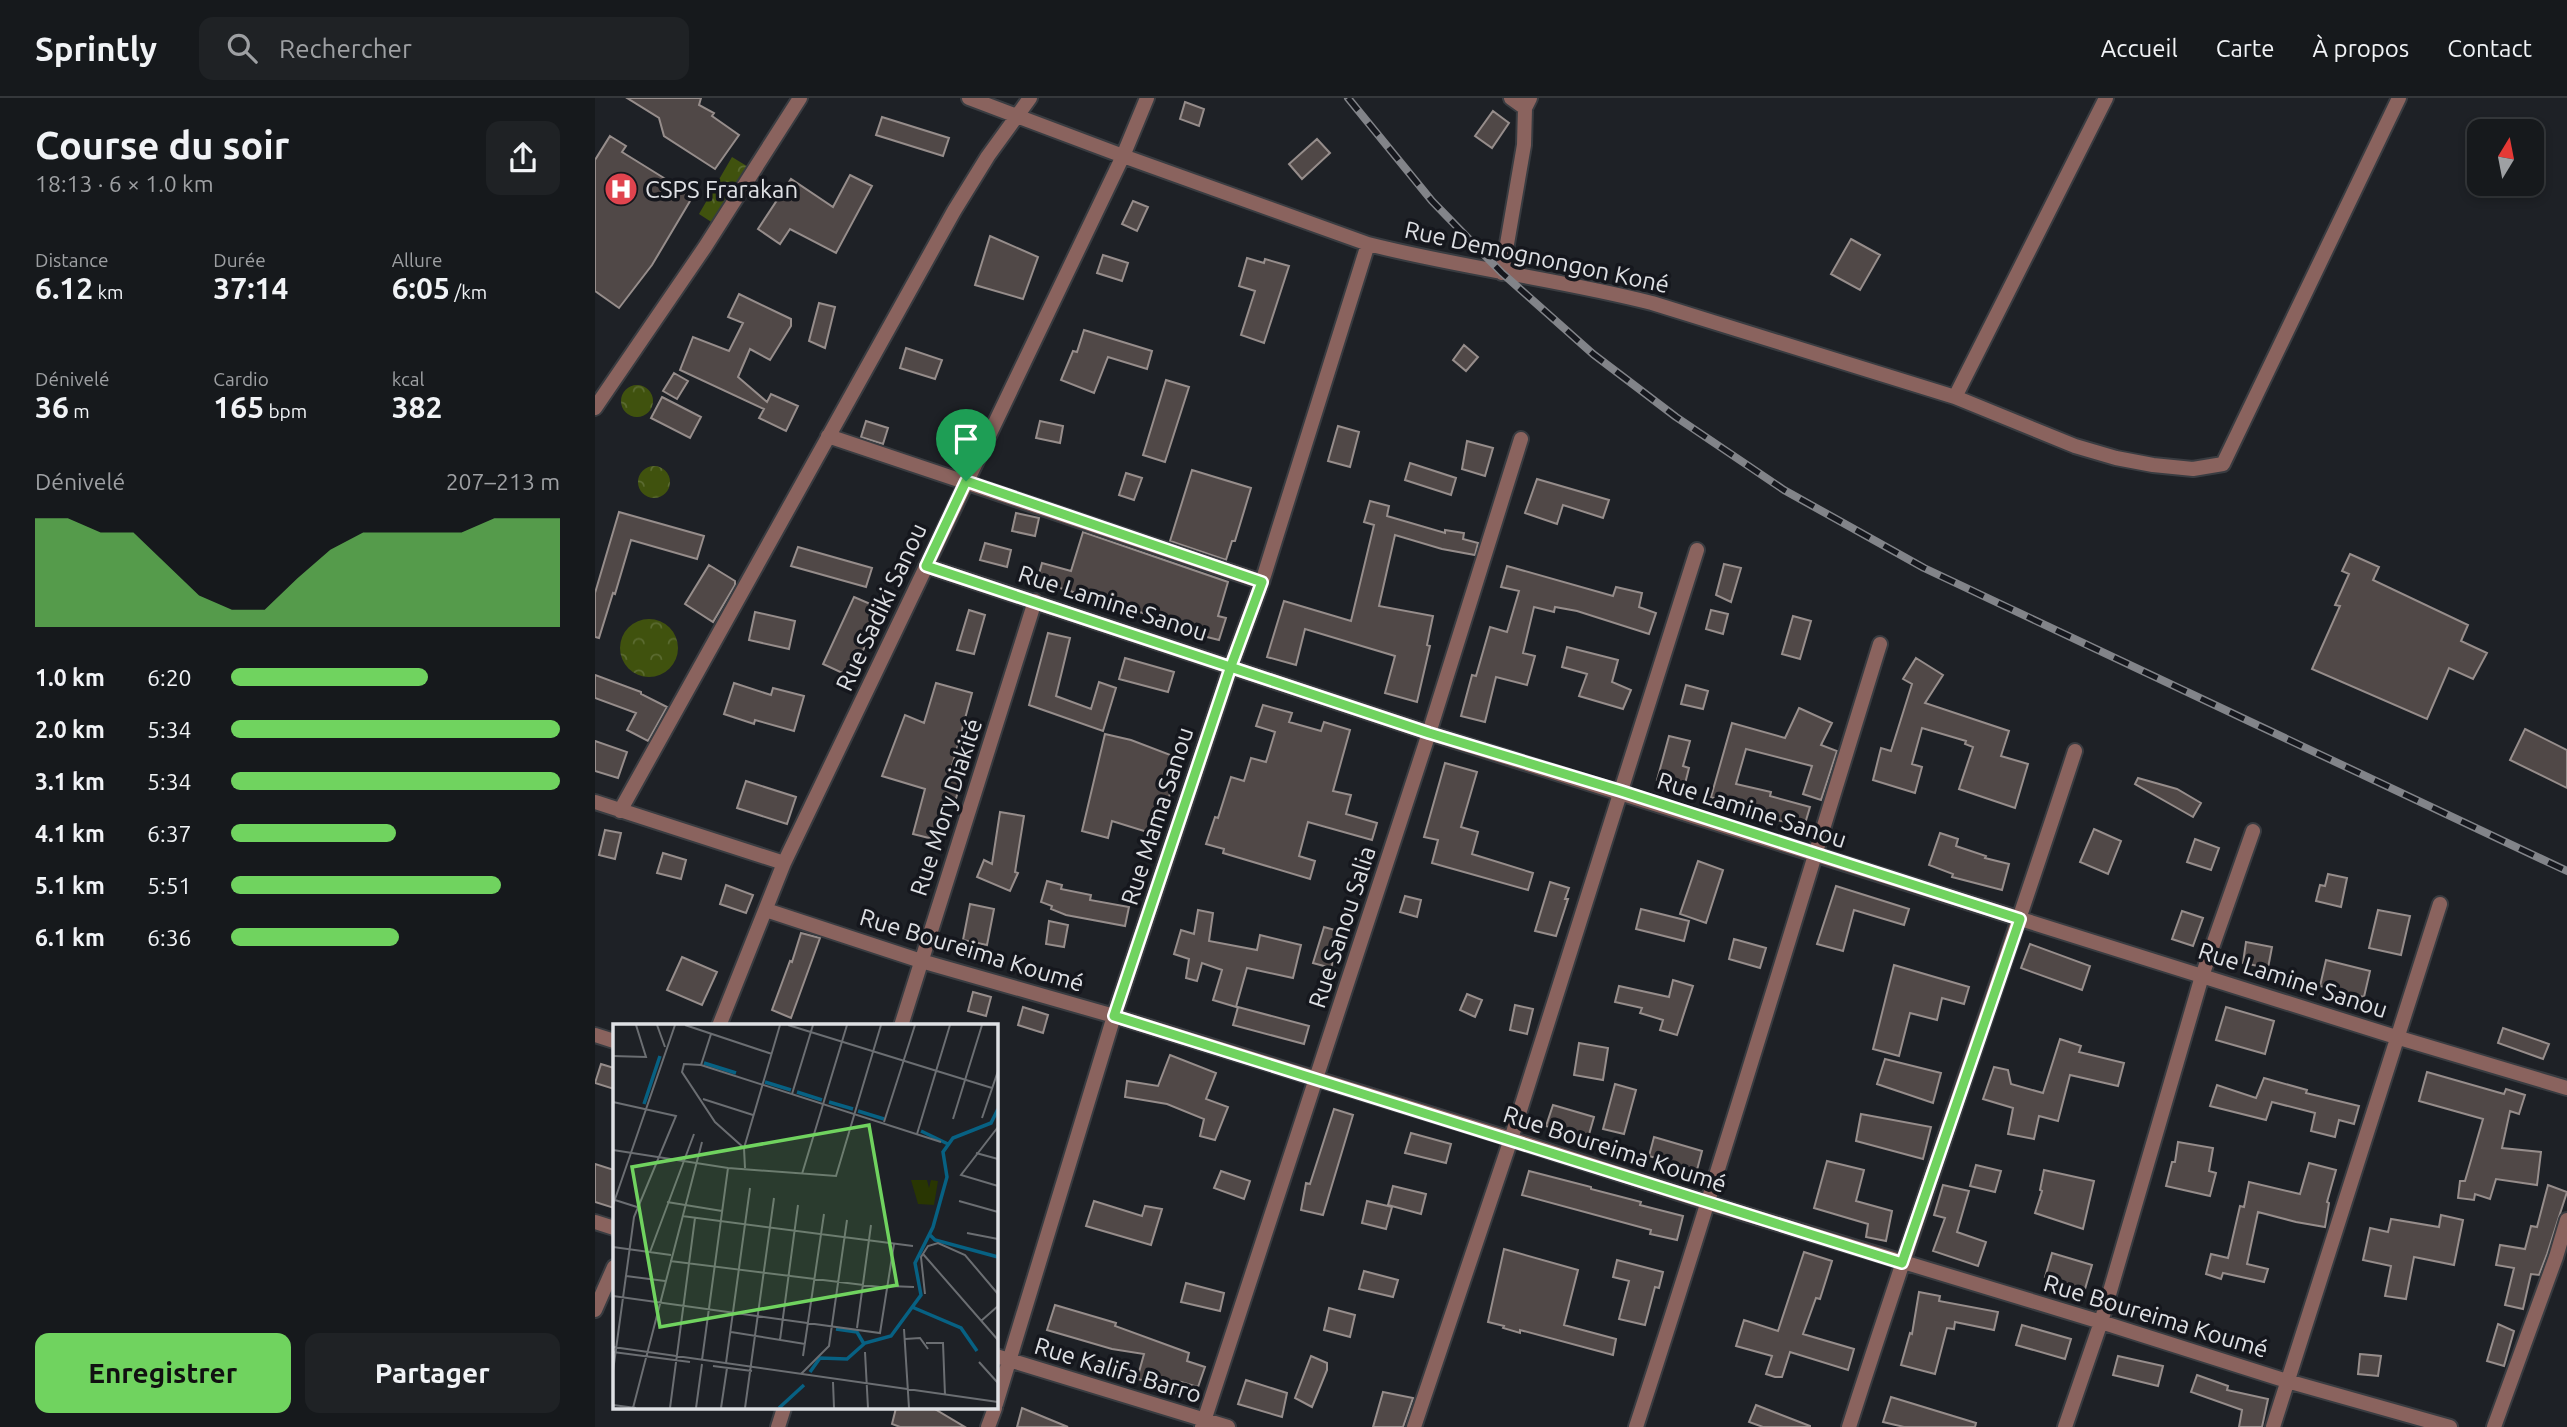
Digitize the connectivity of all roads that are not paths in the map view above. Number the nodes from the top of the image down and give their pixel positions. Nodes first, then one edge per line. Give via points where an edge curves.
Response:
1 (800, 98) edge
2 (968, 98) edge
3 (1030, 98) edge
4 (1147, 98) edge
5 (1511, 98) edge
6 (2106, 98) edge
7 (2399, 98) edge
8 (1527, 103) edge
9 (1018, 117) junction
10 (1123, 156) junction
11 (1368, 244) junction
12 (1502, 272) junction
13 (1955, 397) junction
14 (595, 408) edge
15 (828, 436) junction
16 (1521, 439) dead end
17 (966, 481) junction
18 (1697, 550) dead end
19 (926, 566) junction
20 (1262, 582) junction
21 (1035, 601) junction
22 (1880, 644) dead end
23 (1231, 666) junction
24 (1429, 733) junction
25 (2075, 751) dead end
26 (1621, 791) junction
27 (595, 802) edge
28 (620, 811) junction
29 (2253, 831) dead end
30 (1815, 855) junction
31 (784, 863) junction
32 (2440, 904) dead end
33 (766, 910) junction
34 (2020, 919) junction
35 (921, 961) junction
36 (2202, 975) junction
37 (1114, 1016) junction
38 (720, 1024) edge
39 (902, 1024) edge
40 (595, 1035) edge
41 (2396, 1037) junction
42 (613, 1041) edge
43 (1316, 1079) junction
44 (2567, 1088) edge
45 (1511, 1139) junction
46 (1709, 1203) junction
47 (2567, 1220) edge
48 (595, 1222) edge
49 (613, 1228) edge
50 (1902, 1263) junction
51 (613, 1269) edge
52 (595, 1310) edge
53 (2101, 1322) junction
54 (997, 1356) edge
55 (1010, 1361) junction
56 (2287, 1381) junction
57 (997, 1400) edge
58 (783, 1410) edge
59 (994, 1410) edge
60 (1203, 1424) edge
61 (2500, 1426) edge
62 (778, 1427) edge
63 (988, 1427) edge
64 (1228, 1427) edge
65 (1415, 1427) edge
66 (1636, 1427) edge
67 (1849, 1427) edge
68 (2065, 1427) edge
69 (2273, 1427) edge
70 (2450, 1427) edge

1 - 14 street
2 - 9 street, Rue Demognongon Koné
3 - 9 street
4 - 10 street, Rue Sadiki Sanou
5 - 8 street
6 - 13 street
7 - 13 street, Rue Demognongon Koné via 2223,464 2193,469 2116,458
8 - 12 street
9 - 10 street, Rue Demognongon Koné
9 - 15 street via 965,192
10 - 11 street, Rue Demognongon Koné
10 - 17 street, Rue Sadiki Sanou
11 - 12 street, Rue Demognongon Koné
11 - 20 street, Rue Mama Sanou
12 - 13 street, Rue Demognongon Koné via 1652,303
15 - 17 street
15 - 28 street
16 - 24 street, Rue Sanou Salia
17 - 19 street, Rue Sadiki Sanou
17 - 20 street
18 - 26 street
19 - 21 street, Rue Lamine Sanou
19 - 31 street, Rue Sadiki Sanou
20 - 23 street, Rue Mama Sanou
21 - 23 street, Rue Lamine Sanou
21 - 35 street, Rue Mory Diakité
22 - 30 street
23 - 24 street, Rue Lamine Sanou
23 - 37 street, Rue Mama Sanou
24 - 26 street, Rue Lamine Sanou
24 - 43 street, Rue Sanou Salia
25 - 34 street
26 - 30 street, Rue Lamine Sanou
26 - 45 street
27 - 28 street
28 - 31 street
29 - 36 street
30 - 34 street, Rue Lamine Sanou
30 - 46 street
31 - 33 street, Rue Sadiki Sanou
32 - 41 street
33 - 35 street, Rue Boureima Koumé
33 - 38 street, Rue Sadiki Sanou
34 - 36 street, Rue Lamine Sanou
34 - 50 street
35 - 37 street, Rue Boureima Koumé
35 - 39 street, Rue Mory Diakité
36 - 41 street, Rue Lamine Sanou
36 - 53 street
37 - 43 street, Rue Boureima Koumé
37 - 55 street, Rue Mama Sanou
40 - 42 street
41 - 44 street, Rue Lamine Sanou
41 - 56 street
43 - 45 street, Rue Boureima Koumé
43 - 60 street, Rue Sanou Salia
45 - 46 street, Rue Boureima Koumé
45 - 65 street
46 - 50 street, Rue Boureima Koumé
46 - 66 street
47 - 61 street
48 - 49 street
50 - 53 street, Rue Boureima Koumé
50 - 67 street
51 - 52 street
53 - 56 street, Rue Boureima Koumé
53 - 68 street
54 - 55 street, Rue Kalifa Barro
55 - 57 street, Rue Mama Sanou
55 - 60 street, Rue Kalifa Barro
56 - 69 street
56 - 70 street, Rue Boureima Koumé
58 - 62 street
59 - 63 street, Rue Mama Sanou
60 - 64 street, Rue Kalifa Barro

